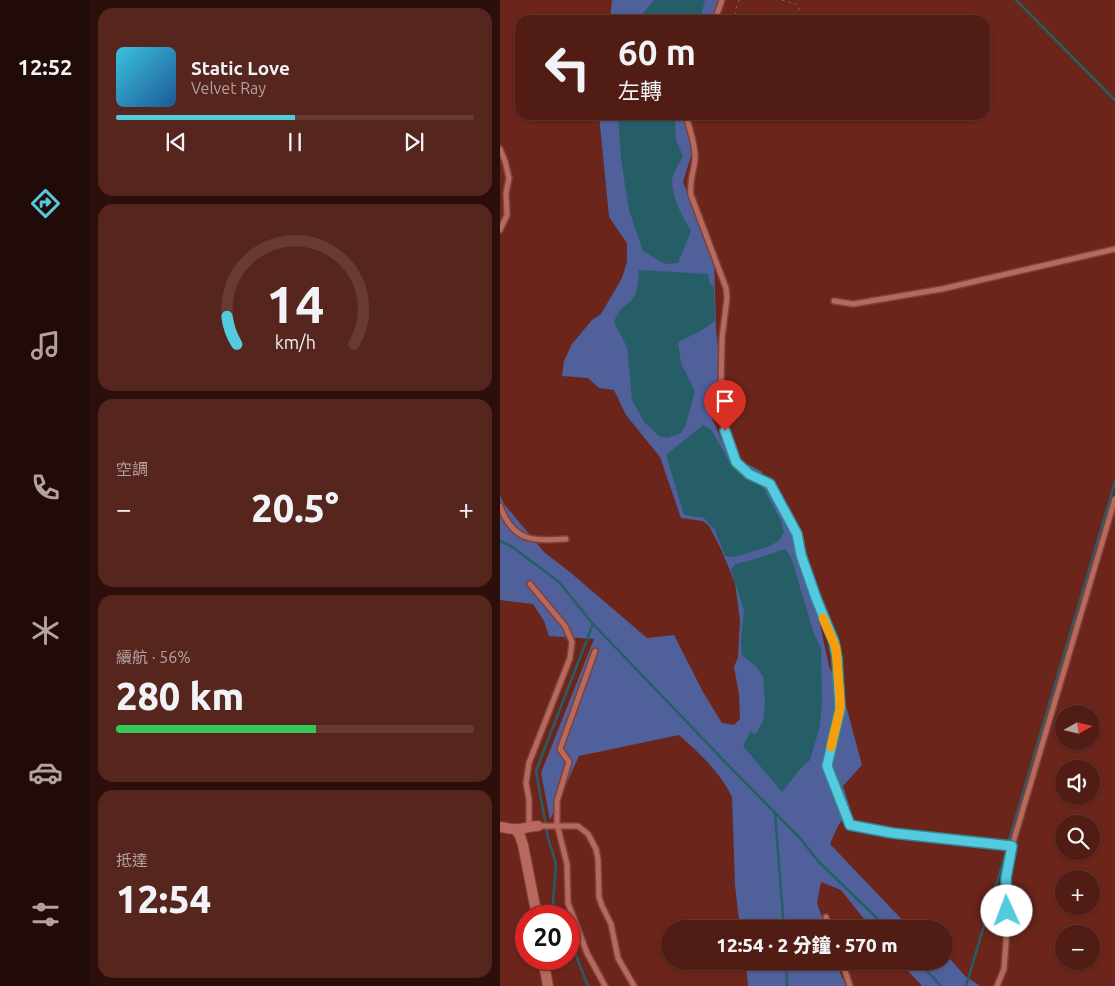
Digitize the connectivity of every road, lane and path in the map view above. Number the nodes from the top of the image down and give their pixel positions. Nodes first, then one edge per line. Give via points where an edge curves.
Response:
1 (722, 0) edge
2 (739, 0) edge
3 (782, 0) edge
4 (717, 15) edge
5 (736, 15) edge
6 (797, 15) edge
7 (687, 120) edge
8 (500, 149) edge
9 (500, 230) edge
10 (1115, 250) edge
11 (834, 301) dead end
12 (1115, 499) edge
13 (500, 506) edge
14 (566, 539) dead end
15 (530, 584) dead end
16 (595, 651) dead end
17 (558, 824) junction
18 (533, 826) junction
19 (500, 827) edge
20 (516, 830) junction
21 (1012, 846) junction
22 (535, 905) edge
23 (546, 970) edge
24 (845, 970) edge
25 (548, 986) edge
26 (605, 986) edge
27 (634, 986) edge
28 (850, 986) edge
29 (997, 986) edge

1 - 4 lane
2 - 5 path
3 - 6 path via 798,5
7 - 21 lane via 695,150 691,195 726,288 721,386 725,431 736,462 749,474 770,484 797,534 820,612 836,648 840,704 827,766 846,817 850,825 892,833
8 - 9 lane via 509,178 507,215
10 - 11 lane via 942,289 853,304
12 - 21 lane
13 - 14 lane via 503,515 519,534 538,541
15 - 18 lane via 565,626 572,642 570,658 529,764 526,783
16 - 17 lane via 560,749 569,762 557,801
17 - 18 lane
17 - 26 lane via 567,864 568,903 587,953
17 - 27 lane via 578,826 592,840 598,859 599,897 611,924 618,958
18 - 20 street
19 - 20 street
20 - 22 street via 523,845
21 - 29 lane via 1006,878 1004,969
23 - 25 street
24 - 28 lane

